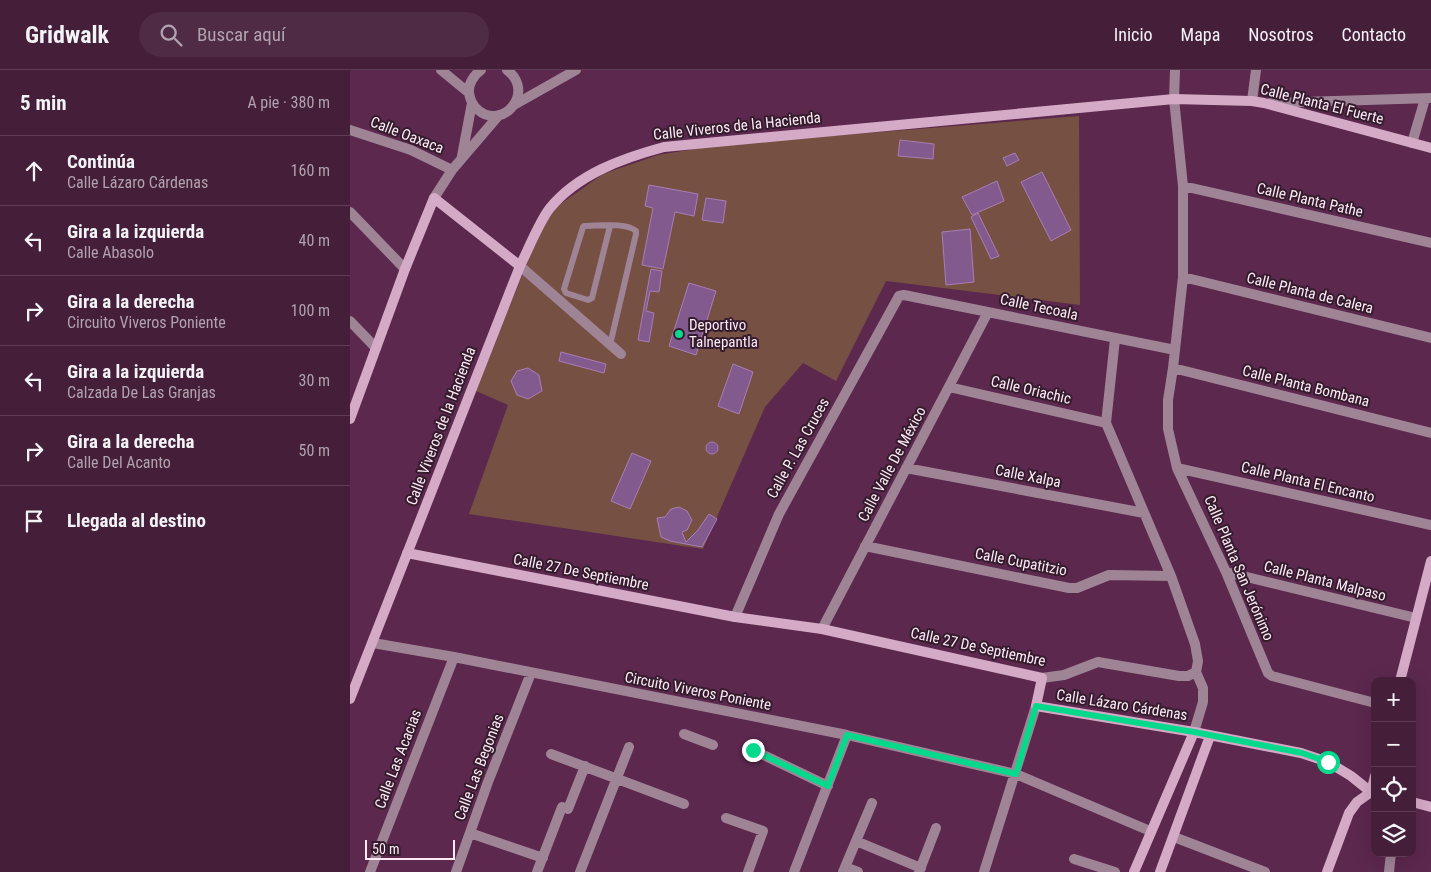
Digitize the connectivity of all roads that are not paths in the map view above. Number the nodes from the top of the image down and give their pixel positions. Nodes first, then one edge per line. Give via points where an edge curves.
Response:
1 (441, 70) edge
2 (481, 70) edge
3 (507, 70) edge
4 (576, 70) edge
5 (1175, 70) edge
6 (1256, 70) edge
7 (469, 92) junction
8 (1428, 98) edge
9 (1174, 99) junction
10 (1252, 101) junction
11 (472, 103) junction
12 (1264, 103) junction
13 (514, 106) junction
14 (499, 115) junction
15 (350, 130) edge
16 (1412, 143) junction
17 (1431, 148) edge
18 (461, 159) junction
19 (452, 170) junction
20 (1183, 186) junction
21 (434, 198) junction
22 (350, 212) edge
23 (610, 226) junction
24 (1431, 243) edge
25 (520, 266) junction
26 (405, 269) junction
27 (1182, 277) junction
28 (898, 297) joint
29 (988, 312) junction
30 (350, 321) edge
31 (1431, 338) edge
32 (1115, 339) junction
33 (610, 345) junction
34 (376, 348) junction
35 (1175, 350) junction
36 (621, 354) dead end
37 (1174, 368) junction
38 (949, 387) junction
39 (350, 419) edge
40 (1106, 423) junction
41 (1431, 433) edge
42 (906, 468) junction
43 (1177, 468) junction
44 (1144, 514) junction
45 (1431, 525) edge
46 (865, 546) junction
47 (407, 553) junction
48 (1431, 561) edge
49 (1226, 572) junction
50 (1171, 576) junction
51 (736, 618) junction
52 (1416, 618) junction
53 (822, 629) junction
54 (373, 643) junction
55 (454, 657) junction
56 (1196, 672) junction
57 (531, 673) junction
58 (1401, 677) edge
59 (1042, 678) junction
60 (350, 699) edge
61 (1371, 701) edge
62 (1036, 706) junction
63 (1194, 732) junction
64 (684, 734) dead end
65 (847, 735) junction
66 (1210, 736) junction
67 (713, 745) dead end
68 (629, 748) dead end
69 (753, 750) dead end
70 (551, 754) dead end
71 (585, 766) junction
72 (1016, 774) junction
73 (617, 778) junction
74 (828, 786) junction
75 (1371, 791) edge
76 (1371, 794) edge
77 (872, 803) dead end
78 (1416, 803) edge
79 (684, 804) dead end
80 (1431, 807) edge
81 (726, 818) dead end
82 (936, 828) dead end
83 (1150, 831) junction
84 (470, 833) junction
85 (1174, 837) junction
86 (856, 841) junction
87 (1391, 857) edge
88 (543, 858) junction
89 (1074, 859) dead end
90 (1245, 869) edge
91 (844, 870) edge
92 (920, 870) edge
93 (370, 872) edge
94 (456, 872) edge
95 (537, 872) edge
96 (580, 872) edge
97 (748, 872) edge
98 (794, 872) edge
99 (858, 872) edge
100 (984, 872) edge
101 (1115, 872) edge
102 (1134, 872) edge
103 (1160, 872) edge
104 (1266, 872) edge
105 (1327, 872) edge
106 (1389, 872) edge

1 - 7 street
2 - 7 street via 471,82
3 - 13 street via 518,84
4 - 13 street
5 - 9 street, Calle Planta San Jerónimo
6 - 10 street
7 - 11 street
8 - 12 street
8 - 16 street
9 - 10 street, Calle Planta El Fuerte
9 - 20 street, Calle Planta San Jerónimo
9 - 25 street, Calle Viveros de la Hacienda via 664,147 601,169 566,192 549,209
10 - 12 street, Calle Planta El Fuerte
11 - 14 street via 486,115
11 - 18 street
12 - 16 street, Calle Planta El Fuerte
13 - 14 street
14 - 18 street
15 - 19 street, Calle Oaxaca via 411,150
16 - 17 street, Calle Planta El Fuerte
18 - 19 street
19 - 21 street
20 - 24 street, Calle Planta Pathe
20 - 27 street, Calle Planta San Jerónimo
21 - 25 street
21 - 26 street
22 - 26 street
23 - 23 lane via 592,298 588,300 566,293 564,289 582,227
23 - 33 lane via 628,226 636,234
25 - 33 street
25 - 47 street, Calle Viveros de la Hacienda
26 - 34 street
27 - 31 street, Calle Planta de Calera
27 - 35 street, Calle Planta San Jerónimo
28 - 29 street, Calle Tecoala via 904,295
28 - 51 street, Calle P. Las Cruces via 780,514
29 - 32 street, Calle Tecoala
29 - 38 street, Calle Valle De México
30 - 34 street
32 - 35 street, Calle Tecoala
32 - 40 street
33 - 36 street
34 - 39 street
35 - 37 street, Calle Planta San Jerónimo
37 - 41 street, Calle Planta Bombana
37 - 43 street, Calle Planta San Jerónimo via 1168,400 1168,429
38 - 40 street, Calle Oriachic
38 - 42 street, Calle Valle De México
40 - 44 street
42 - 44 street, Calle Xalpa
42 - 46 street, Calle Valle De México
43 - 45 street, Calle Planta El Encanto
43 - 49 street, Calle Planta San Jerónimo
44 - 50 street
46 - 50 street, Calle Cupatitzio via 1069,588 1109,574
46 - 53 street, Calle Valle De México
47 - 51 street, Calle 27 De Septiembre
47 - 54 street, Calle Viveros de la Hacienda
48 - 52 street
49 - 52 street, Calle Planta Malpaso
49 - 61 street, Calle Planta San Jerónimo via 1265,668 1272,676
50 - 56 street via 1195,644
51 - 53 street, Calle 27 De Septiembre
52 - 58 street
53 - 59 street, Calle 27 De Septiembre
54 - 55 street, Circuito Viveros Poniente
54 - 60 street, Calle Viveros de la Hacienda
55 - 57 street, Circuito Viveros Poniente
55 - 93 street, Calle Las Acacias
56 - 59 street, Calle 27 De Septiembre via 1179,676 1098,662 1064,675
56 - 63 street via 1203,688 1203,702
57 - 65 street, Circuito Viveros Poniente
57 - 84 street, Calle Las Begonias
59 - 62 street
62 - 63 street, Calle Lázaro Cárdenas
62 - 72 street
63 - 66 street, Calle Lázaro Cárdenas
63 - 83 street
64 - 67 street
65 - 72 street, Circuito Viveros Poniente
65 - 74 street
66 - 75 street, Calle Lázaro Cárdenas via 1302,753 1328,762
66 - 85 street
68 - 73 street
69 - 74 street
70 - 71 street
71 - 73 street
71 - 88 street
72 - 83 street, Circuito Viveros Poniente
72 - 100 street
73 - 79 street
73 - 96 street
74 - 98 street
76 - 105 street via 1357,802 1349,813
77 - 86 street
78 - 80 street
81 - 97 street via 763,831
82 - 92 street
83 - 102 street
84 - 88 street
84 - 94 street, Calle Las Begonias
85 - 90 street
85 - 103 street
86 - 91 street
86 - 92 street
87 - 106 street
88 - 95 street
89 - 101 street
90 - 104 street
91 - 99 street

